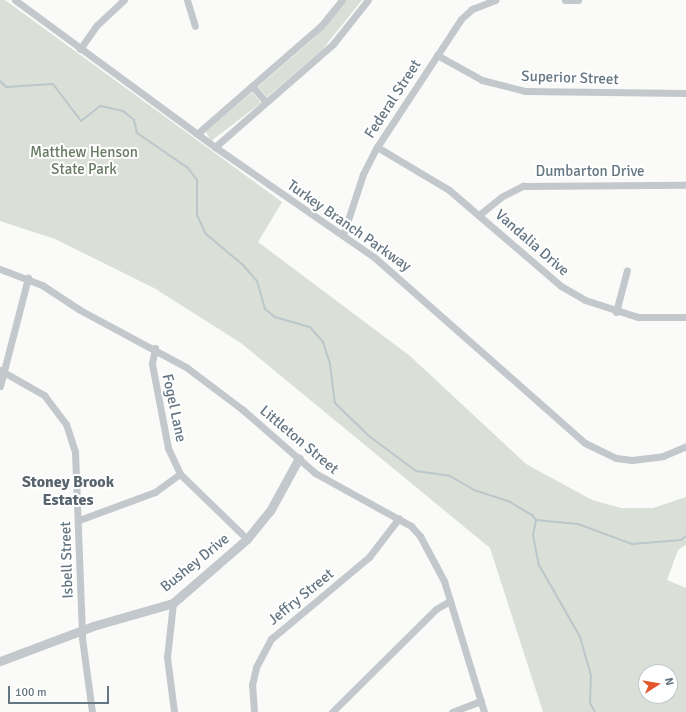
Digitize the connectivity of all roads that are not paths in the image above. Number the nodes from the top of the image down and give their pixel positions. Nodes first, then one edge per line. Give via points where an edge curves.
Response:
1 (15, 0) edge
2 (124, 0) edge
3 (187, 0) edge
4 (342, 0) edge
5 (368, 0) edge
6 (495, 0) edge
7 (565, 0) edge
8 (578, 0) edge
9 (195, 26) dead end
10 (80, 49) junction
11 (437, 55) junction
12 (252, 86) junction
13 (686, 93) edge
14 (266, 102) junction
15 (197, 134) junction
16 (215, 147) junction
17 (377, 147) junction
18 (686, 185) edge
19 (479, 215) junction
20 (343, 235) junction
21 (0, 269) edge
22 (627, 270) dead end
23 (28, 278) junction
24 (616, 312) junction
25 (686, 317) edge
26 (155, 348) junction
27 (2, 371) edge
28 (0, 386) edge
29 (686, 446) edge
30 (299, 458) junction
31 (180, 474) junction
32 (399, 518) junction
33 (79, 520) junction
34 (247, 539) junction
35 (450, 601) junction
36 (172, 603) junction
37 (83, 630) junction
38 (0, 660) edge
39 (481, 701) junction
40 (92, 712) edge
41 (174, 712) edge
42 (254, 712) edge
43 (332, 712) edge
44 (452, 712) edge
45 (484, 712) edge

1 - 10 street, Turkey Branch Parkway
2 - 10 street via 97,25
3 - 9 street
4 - 12 street via 321,26
5 - 14 street via 333,44
6 - 11 street, Federal Street via 472,9 461,19
7 - 8 street
10 - 15 street, Turkey Branch Parkway
11 - 13 street, Superior Street via 482,80 525,91
11 - 17 street, Federal Street
12 - 14 street
12 - 15 street
14 - 16 street
15 - 16 street, Turkey Branch Parkway
16 - 20 street, Turkey Branch Parkway
17 - 19 street, Vandalia Drive via 424,174
17 - 20 street, Federal Street via 364,174
18 - 19 street, Dumbarton Drive via 523,186 501,196
19 - 24 street, Vandalia Drive via 561,286
20 - 29 street, Turkey Branch Parkway via 415,290 585,443 616,458 632,460 663,456
21 - 23 street, Littleton Street
22 - 24 street
23 - 26 street, Littleton Street via 80,310
23 - 27 street
24 - 25 street, Vandalia Drive via 638,317
26 - 30 street, Littleton Street via 218,390
26 - 31 street, Fogel Lane via 152,364 162,421 168,448
27 - 28 street
27 - 33 street, Isbell Street via 22,379 44,395 66,424 75,452
30 - 32 street, Littleton Street via 338,487
30 - 34 street, Bushey Drive via 270,511
31 - 33 street via 155,492
31 - 34 street, Fogel Lane
32 - 35 street, Littleton Street via 420,536 431,554
32 - 42 street, Jeffry Street via 368,557 271,639 255,673
33 - 37 street, Isbell Street
34 - 36 street, Bushey Drive
35 - 39 street, Littleton Street
35 - 43 street via 436,609
36 - 37 street, Bushey Drive
36 - 41 street via 167,657
37 - 38 street, Bushey Drive
37 - 40 street, Isbell Street
39 - 44 street
39 - 45 street, Littleton Street

